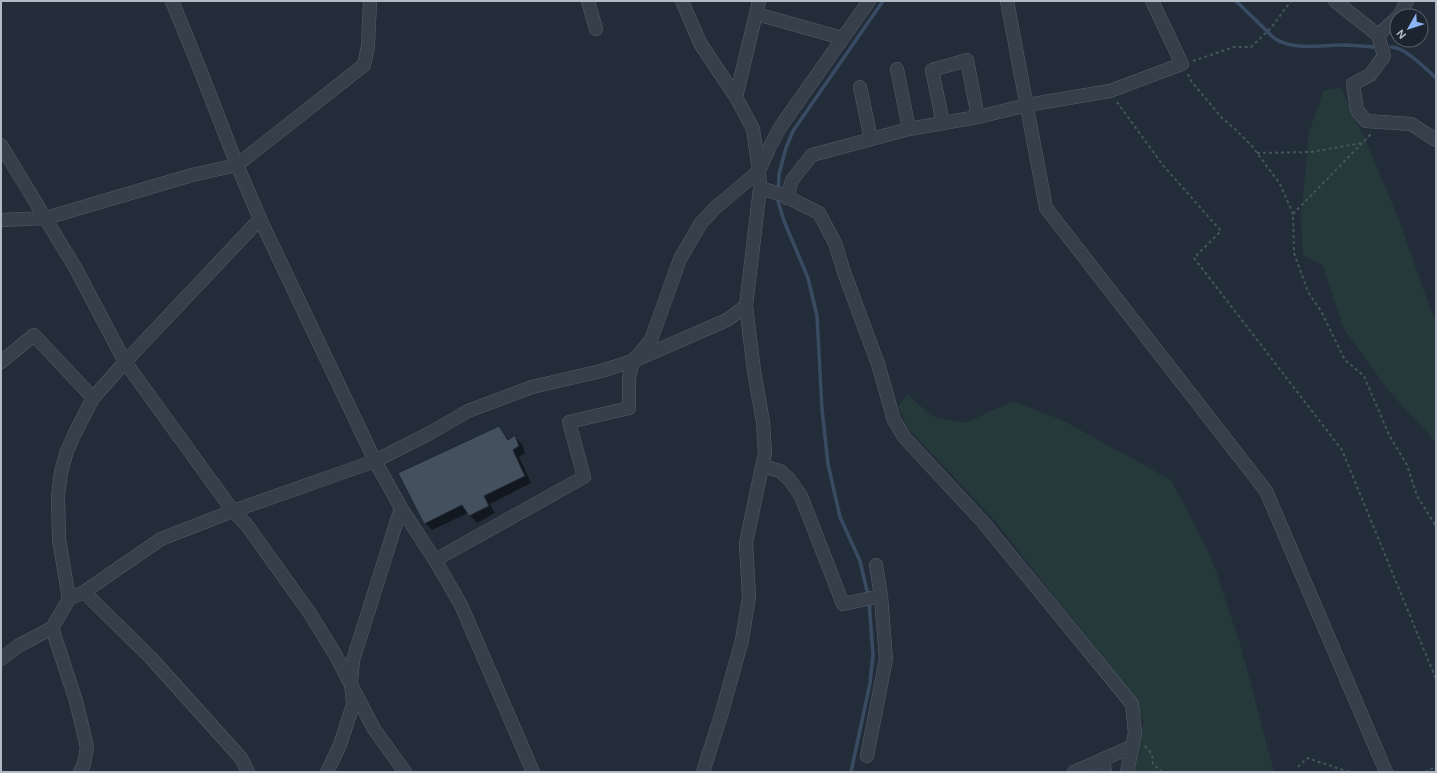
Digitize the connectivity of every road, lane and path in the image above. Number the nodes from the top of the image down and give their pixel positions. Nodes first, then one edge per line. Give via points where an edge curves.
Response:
1 (172, 1) edge
2 (370, 1) edge
3 (588, 1) edge
4 (682, 1) edge
5 (869, 1) edge
6 (1007, 1) edge
7 (1152, 1) edge
8 (1291, 1) edge
9 (1335, 1) edge
10 (758, 7) edge
11 (1389, 25) edge
12 (596, 28) dead end
13 (1378, 35) junction
14 (842, 38) junction
15 (1182, 64) junction
16 (897, 70) dead end
17 (860, 87) dead end
18 (1110, 91) junction
19 (736, 97) junction
20 (1026, 105) junction
21 (978, 117) junction
22 (1383, 122) junction
23 (943, 123) junction
24 (909, 129) junction
25 (871, 139) junction
26 (1436, 140) edge
27 (1363, 143) junction
28 (1, 145) edge
29 (1257, 153) junction
30 (237, 165) junction
31 (759, 171) junction
32 (775, 193) junction
33 (1293, 214) junction
34 (46, 218) junction
35 (260, 219) junction
36 (1, 220) edge
37 (746, 306) junction
38 (1, 362) edge
39 (124, 362) junction
40 (633, 362) junction
41 (92, 398) junction
42 (375, 461) junction
43 (762, 466) junction
44 (401, 508) junction
45 (233, 511) junction
46 (1436, 526) edge
47 (434, 560) junction
48 (876, 565) dead end
49 (84, 592) junction
50 (873, 598) junction
51 (69, 599) junction
52 (52, 628) junction
53 (1, 659) edge
54 (1436, 679) edge
55 (351, 682) junction
56 (1134, 732) junction
57 (1131, 747) junction
58 (867, 756) dead end
59 (1102, 759) junction
60 (1298, 767) dead end
61 (1436, 767) edge
62 (80, 772) edge
63 (248, 772) edge
64 (327, 772) edge
65 (405, 772) edge
66 (533, 772) edge
67 (703, 772) edge
68 (1074, 772) edge
69 (1105, 772) edge
70 (1127, 772) edge
71 (1162, 772) edge
72 (1349, 772) edge
73 (1386, 772) edge
74 (1425, 772) edge

1 - 30 street
2 - 30 street via 368,46 364,65
3 - 12 street
4 - 19 street via 700,43
5 - 14 street
6 - 20 street
7 - 15 street
8 - 15 path via 1271,28 1251,47 1234,47
9 - 13 street
10 - 14 street
10 - 19 street
11 - 13 street
13 - 22 street via 1384,56 1370,75 1353,84 1357,110 1366,121
14 - 31 street via 781,126
15 - 18 street
15 - 29 path via 1191,81 1222,118
16 - 24 street
17 - 25 street
18 - 20 street
18 - 54 path via 1162,164 1221,231 1194,258 1342,450
19 - 31 street via 753,129
20 - 21 street
20 - 73 street via 1046,208 1266,491
21 - 23 street
21 - 23 street via 967,60 932,70
22 - 26 street via 1411,124
22 - 27 path
23 - 24 street
24 - 25 street
25 - 32 street via 812,155 792,180
27 - 29 path via 1311,152
27 - 33 path
28 - 34 street
29 - 33 path via 1280,184
30 - 34 street via 192,175
30 - 35 street
31 - 32 street
31 - 40 street via 701,223 680,259 651,340
32 - 37 street
32 - 56 street via 818,213 835,243 878,364 894,420 905,438 984,522 1132,704
33 - 46 path via 1294,253 1308,292 1321,311 1345,360 1364,376 1389,435 1407,465 1417,496
34 - 36 street
34 - 39 street via 76,269
35 - 39 street
35 - 42 street
37 - 40 street via 727,320
37 - 43 street via 763,422 765,453
38 - 41 street via 34,335
39 - 41 street
39 - 45 street
40 - 42 street via 532,387 468,411
40 - 47 street via 629,378 629,408 569,422 584,477
41 - 51 street via 67,451 58,496 59,539
42 - 44 street
42 - 45 street
43 - 50 street via 780,471 801,496 843,604
43 - 67 street via 746,543 749,597 742,640
44 - 47 street
44 - 55 street via 353,660
45 - 49 street via 160,539
45 - 55 street via 246,524 310,612
47 - 66 street via 461,605
48 - 50 street
49 - 51 street
49 - 63 street via 151,658 241,758
50 - 58 street via 886,659
51 - 52 street
52 - 53 street via 18,646
52 - 62 street via 76,701 87,747
55 - 64 street via 353,705 340,745
55 - 65 street via 374,729
56 - 57 street
56 - 71 path via 1152,754 1153,764
57 - 59 street
57 - 70 street
59 - 68 street
59 - 69 street
60 - 72 path via 1306,758
61 - 74 path

